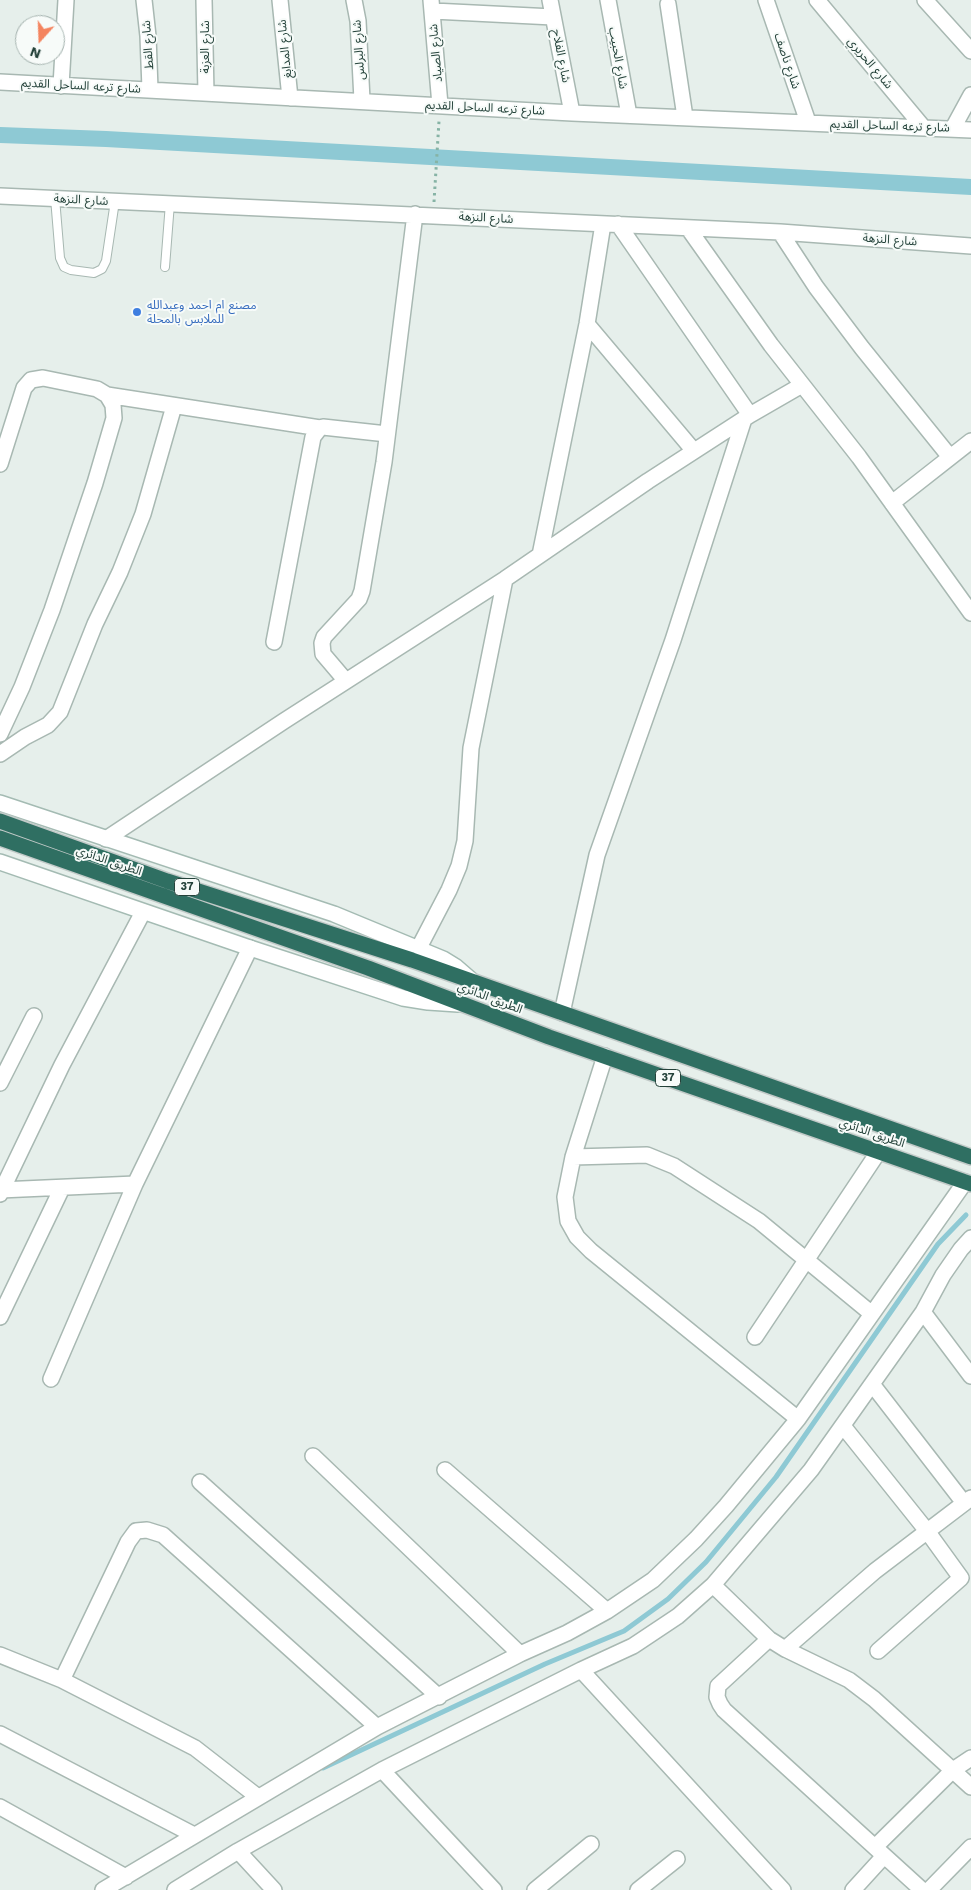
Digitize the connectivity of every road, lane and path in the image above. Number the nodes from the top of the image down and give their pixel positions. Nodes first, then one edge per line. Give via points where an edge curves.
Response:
1 (66, 0) edge
2 (144, 0) edge
3 (204, 0) edge
4 (280, 0) edge
5 (354, 0) edge
6 (550, 0) edge
7 (608, 0) edge
8 (766, 0) edge
9 (817, 0) edge
10 (925, 0) edge
11 (668, 4) dead end
12 (432, 6) edge
13 (553, 18) junction
14 (971, 51) edge
15 (0, 82) edge
16 (61, 86) junction
17 (150, 89) junction
18 (206, 93) junction
19 (971, 95) edge
20 (290, 98) junction
21 (362, 100) junction
22 (440, 105) junction
23 (572, 113) junction
24 (628, 115) junction
25 (685, 117) junction
26 (808, 122) junction
27 (923, 127) junction
28 (953, 128) junction
29 (971, 130) edge
30 (438, 138) dead end
31 (435, 183) dead end
32 (0, 196) edge
33 (55, 198) junction
34 (115, 201) junction
35 (170, 203) junction
36 (415, 214) junction
37 (611, 224) junction
38 (688, 228) junction
39 (780, 232) junction
40 (971, 246) edge
41 (165, 267) dead end
42 (587, 324) junction
43 (802, 385) junction
44 (107, 395) junction
45 (174, 406) junction
46 (747, 417) junction
47 (320, 428) junction
48 (388, 434) junction
49 (971, 441) edge
50 (694, 451) junction
51 (950, 457) junction
52 (0, 464) edge
53 (892, 503) junction
54 (540, 555) junction
55 (505, 578) junction
56 (971, 613) edge
57 (274, 642) dead end
58 (346, 681) junction
59 (0, 734) edge
60 (0, 754) edge
61 (0, 802) edge
62 (0, 821) edge
63 (0, 838) edge
64 (106, 839) junction
65 (0, 862) edge
66 (143, 912) junction
67 (250, 948) junction
68 (415, 954) junction
69 (464, 1004) junction
70 (562, 1014) junction
71 (34, 1016) dead end
72 (605, 1056) junction
73 (0, 1083) edge
74 (879, 1151) junction
75 (573, 1157) junction
76 (971, 1157) edge
77 (968, 1183) edge
78 (135, 1184) junction
79 (62, 1188) junction
80 (1, 1192) edge
81 (971, 1238) edge
82 (806, 1260) junction
83 (922, 1312) junction
84 (872, 1314) junction
85 (0, 1317) edge
86 (755, 1337) dead end
87 (971, 1376) edge
88 (51, 1379) dead end
89 (872, 1384) junction
90 (798, 1419) junction
91 (843, 1426) junction
92 (313, 1456) dead end
93 (445, 1470) dead end
94 (200, 1482) dead end
95 (968, 1500) edge
96 (927, 1531) junction
97 (966, 1574) edge
98 (712, 1585) junction
99 (607, 1612) junction
100 (769, 1639) junction
101 (785, 1649) junction
102 (878, 1651) dead end
103 (520, 1654) junction
104 (0, 1655) edge
105 (581, 1670) junction
106 (62, 1680) junction
107 (439, 1697) junction
108 (377, 1727) junction
109 (0, 1734) edge
110 (971, 1758) edge
111 (382, 1770) junction
112 (953, 1770) junction
113 (971, 1787) edge
114 (258, 1797) junction
115 (0, 1807) edge
116 (194, 1836) junction
117 (591, 1844) dead end
118 (971, 1847) edge
119 (238, 1851) junction
120 (880, 1851) junction
121 (677, 1859) dead end
122 (126, 1877) junction
123 (103, 1890) edge
124 (177, 1890) edge
125 (274, 1890) edge
126 (494, 1890) edge
127 (535, 1890) edge
128 (638, 1890) edge
129 (783, 1890) edge
130 (853, 1890) edge
131 (922, 1890) edge
132 (929, 1890) edge

1 - 16 street
2 - 17 street, شارع القط
3 - 18 street, شارع العزبة
4 - 20 street, شارع المدابغ
5 - 21 street, شارع البرلس
6 - 13 street, شارع الفلاح
7 - 24 street, شارع الحبيب
8 - 26 street, شارع ناصف
9 - 27 street, شارع الحريري
10 - 14 street
11 - 25 street
12 - 13 street
12 - 22 street, شارع الصياد
13 - 23 street, شارع الفلاح
15 - 16 street, شارع ترعه الساحل القديم
16 - 17 street, شارع ترعه الساحل القديم
17 - 18 street, شارع ترعه الساحل القديم
18 - 20 street, شارع ترعه الساحل القديم
19 - 28 street
20 - 21 street, شارع ترعه الساحل القديم
21 - 22 street, شارع ترعه الساحل القديم
22 - 23 street, شارع ترعه الساحل القديم
23 - 24 street, شارع ترعه الساحل القديم
24 - 25 street, شارع ترعه الساحل القديم
25 - 26 street, شارع ترعه الساحل القديم
26 - 27 street, شارع ترعه الساحل القديم
27 - 28 street, شارع ترعه الساحل القديم
28 - 29 street, شارع ترعه الساحل القديم
30 - 31 path
32 - 33 street, شارع النزهة
33 - 34 street, شارع النزهة
33 - 34 lane via 60,258 64,266 94,273 102,269 106,261
34 - 35 street, شارع النزهة
35 - 36 street, شارع النزهة
35 - 41 lane
36 - 37 street, شارع النزهة
36 - 48 street
37 - 38 street, شارع النزهة
37 - 42 street
37 - 46 street
38 - 39 street, شارع النزهة
38 - 43 street
39 - 40 street, شارع النزهة
39 - 51 street via 862,348
42 - 50 street
42 - 54 street
43 - 46 street
43 - 53 street
44 - 45 street
44 - 52 street via 43,378 31,380 24,388
44 - 59 street via 113,405 114,418 96,483 52,610
45 - 47 street
45 - 60 street via 143,514 60,712 48,724
46 - 50 street
46 - 70 street via 597,856
47 - 48 street
47 - 57 street via 313,437
48 - 58 street via 362,591 322,643 323,654
49 - 51 street
50 - 54 street
51 - 53 street
53 - 56 street
54 - 55 street
55 - 58 street
55 - 68 street via 471,748 465,841 449,890
58 - 64 street
61 - 64 street
62 - 68 highway, الطريق الدائري / 37 via 376,949
63 - 69 highway, الطريق الدائري / 37
64 - 68 street via 334,914
65 - 66 street
66 - 67 street
66 - 80 street via 62,1065
67 - 69 street via 403,998
67 - 78 street
68 - 70 highway, الطريق الدائري / 37 via 472,981
69 - 72 highway, الطريق الدائري / 37
70 - 76 highway, الطريق الدائري / 37
71 - 73 street
72 - 74 highway, الطريق الدائري / 37
72 - 75 street
74 - 77 highway, الطريق الدائري / 37
74 - 82 street
75 - 82 street via 647,1155 674,1166 759,1221
75 - 90 street via 565,1197 568,1220 576,1236
77 - 84 street
78 - 79 street
78 - 88 street
79 - 80 street
79 - 85 street
81 - 83 street via 943,1274
82 - 84 street
82 - 86 street
83 - 87 street
83 - 89 street
84 - 90 street
89 - 91 street
89 - 95 street
90 - 99 street via 696,1539 653,1580
91 - 96 street
91 - 98 street via 811,1470
92 - 103 street
93 - 99 street
94 - 107 street
95 - 96 street
96 - 97 street
96 - 101 street
97 - 102 street
98 - 100 street
98 - 105 street via 678,1616 633,1646
99 - 103 street
100 - 101 street
100 - 120 street via 718,1686 720,1704
101 - 112 street via 849,1680
103 - 107 street
104 - 106 street
105 - 111 street
105 - 129 street
106 - 108 street via 128,1542 136,1531 147,1530 163,1535
106 - 114 street via 196,1748
107 - 108 street
108 - 114 street
109 - 116 street
110 - 112 street
111 - 119 street
111 - 126 street
112 - 113 street
112 - 120 street
114 - 116 street
115 - 122 street
116 - 122 street
117 - 127 street
118 - 132 street
119 - 124 street
119 - 125 street
120 - 130 street
120 - 131 street
121 - 128 street
122 - 123 street

